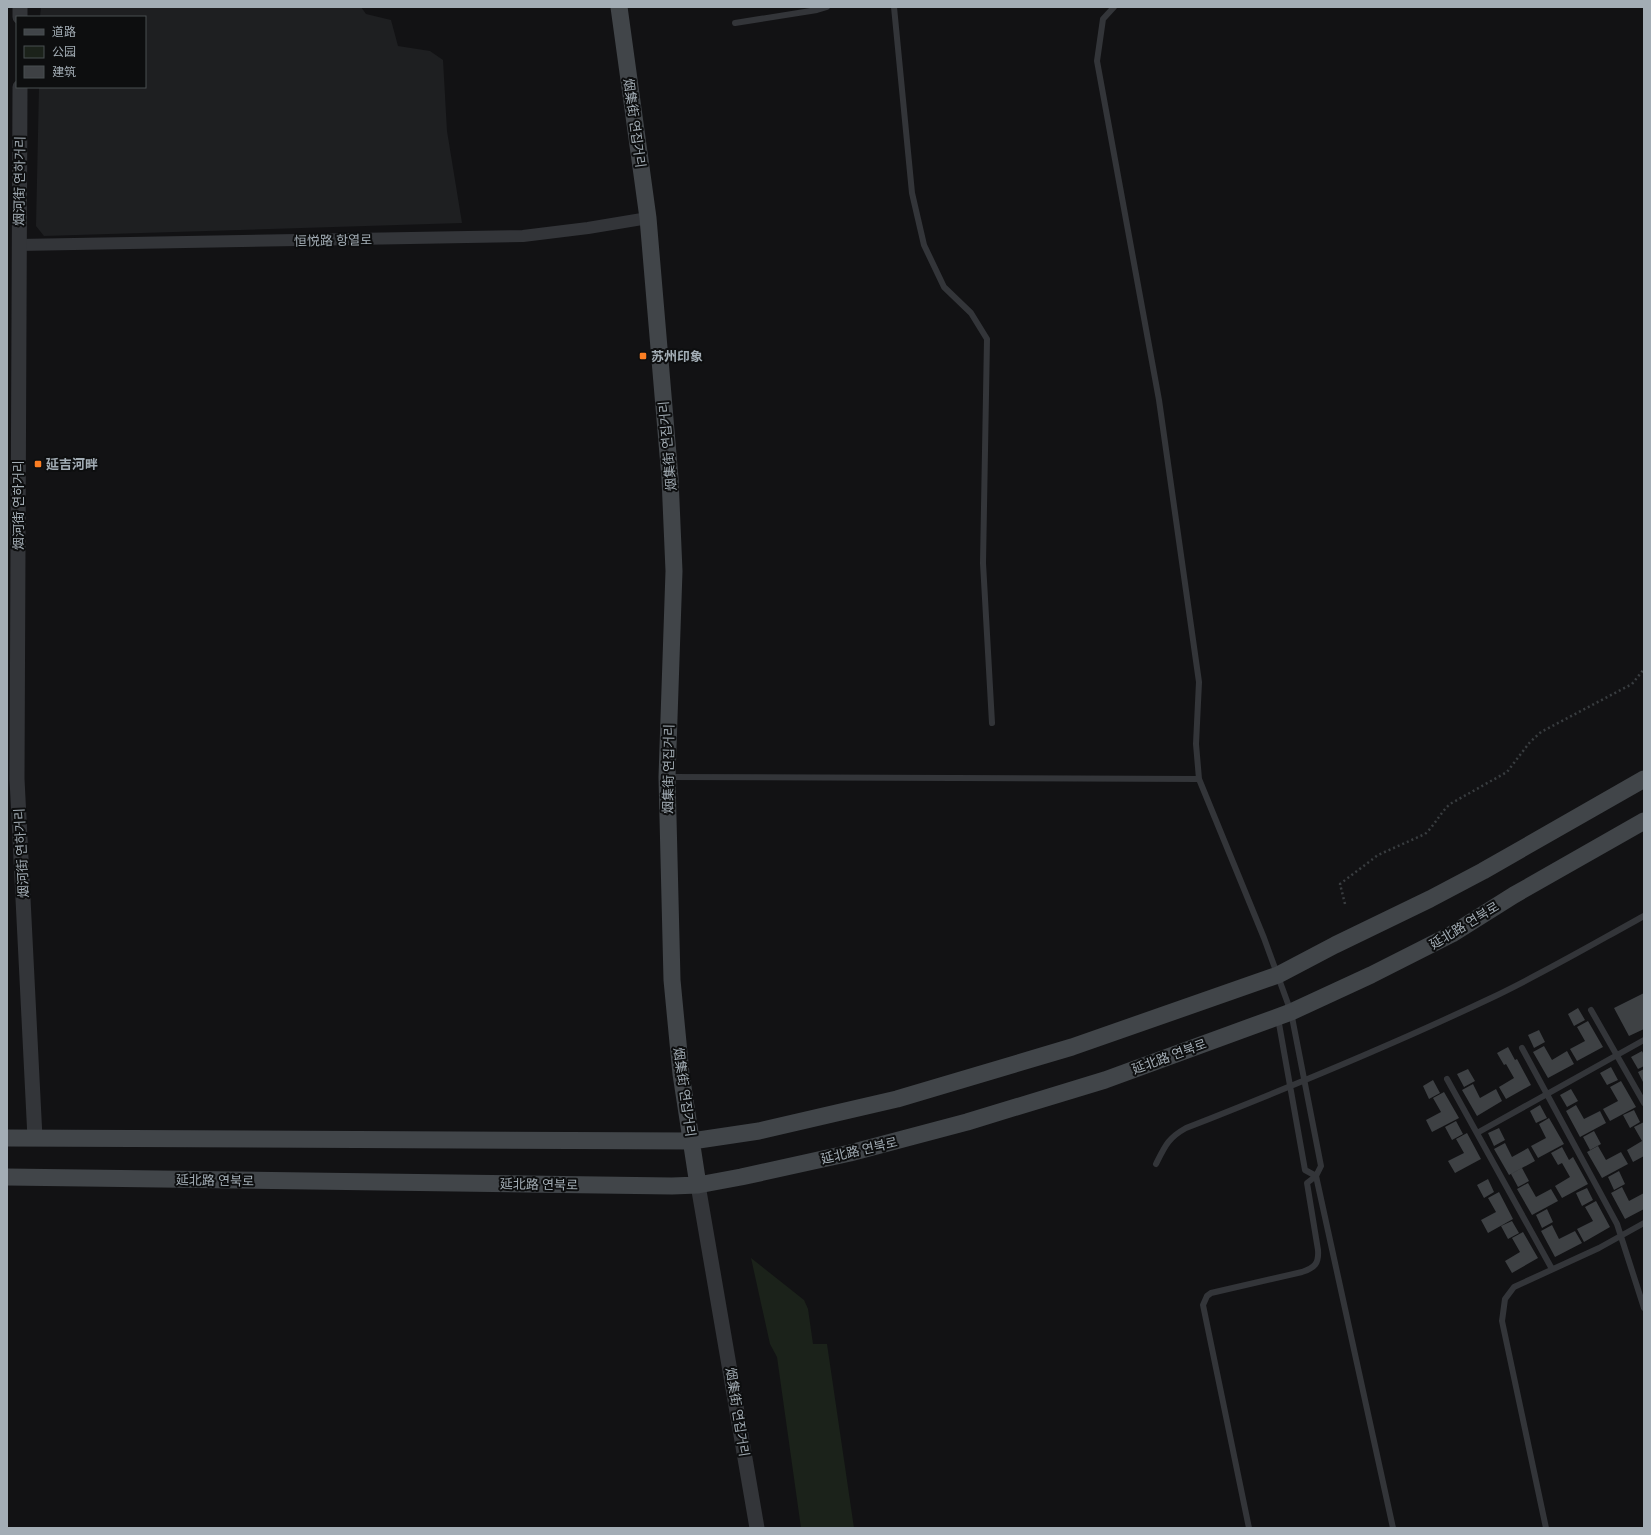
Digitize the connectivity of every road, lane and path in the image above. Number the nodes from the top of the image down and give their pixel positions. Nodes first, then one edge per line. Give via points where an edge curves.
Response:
1 (619, 7) edge
2 (827, 7) edge
3 (894, 7) edge
4 (1114, 7) edge
5 (735, 23) dead end
6 (20, 88) edge
7 (648, 218) junction
8 (18, 245) junction
9 (1644, 669) edge
10 (992, 724) dead end
11 (667, 777) junction
12 (1199, 779) junction
13 (1644, 779) edge
14 (1644, 821) edge
15 (1345, 904) dead end
16 (1644, 916) edge
17 (1278, 975) junction
18 (1591, 1010) dead end
19 (1285, 1014) junction
20 (1644, 1040) edge
21 (1522, 1048) dead end
22 (1617, 1055) junction
23 (1447, 1079) dead end
24 (1305, 1080) junction
25 (1290, 1087) junction
26 (1547, 1094) junction
27 (1644, 1103) edge
28 (1477, 1133) junction
29 (7, 1138) edge
30 (35, 1138) junction
31 (692, 1141) junction
32 (1156, 1164) dead end
33 (1316, 1176) junction
34 (7, 1177) edge
35 (698, 1185) junction
36 (1644, 1223) edge
37 (1620, 1236) junction
38 (1552, 1269) junction
39 (1644, 1308) edge
40 (757, 1528) edge
41 (1249, 1528) edge
42 (1393, 1528) edge
43 (1546, 1528) edge

1 - 7 main road, 烟集街 연집거리
2 - 5 lane
3 - 10 lane via 912,193 924,245 944,288 971,314 987,339 983,563
4 - 12 lane via 1103,19 1097,61 1160,400 1199,682 1196,744
6 - 8 street, 烟河街 연하거리
7 - 8 street, 恒悦路 항열로 via 523,236
7 - 11 main road, 烟集街 연집거리 via 670,478 674,571
8 - 30 street, 烟河街 연하거리 via 17,779
9 - 15 path via 1632,684 1541,732 1507,772 1450,804 1425,834 1378,855 1340,884
11 - 12 lane
11 - 31 main road, 烟集街 연집거리 via 672,980 681,1074
12 - 17 lane
13 - 17 main road via 1456,885
14 - 19 main road, 延北路 연북로 via 1514,895 1452,934
16 - 24 lane via 1561,963 1489,999
17 - 19 lane
17 - 31 main road via 1072,1047 897,1099 759,1131
18 - 22 lane
19 - 24 lane
19 - 25 lane
19 - 35 main road, 延北路 연북로 via 1105,1080 967,1122 850,1153
20 - 22 lane
21 - 26 lane
22 - 26 lane
22 - 27 lane
23 - 28 lane
24 - 25 lane
24 - 33 lane via 1321,1166
25 - 32 lane via 1186,1128 1174,1135
25 - 33 lane via 1305,1170
26 - 28 lane
26 - 37 lane via 1617,1224
28 - 38 lane
29 - 30 main road
30 - 31 main road
31 - 35 main road, 烟集街 연집거리
33 - 41 lane via 1307,1183 1319,1257 1317,1265 1302,1272 1211,1293 1203,1305
33 - 42 lane
34 - 35 main road, 延北路 연북로
35 - 40 street, 烟集街 연집거리
36 - 37 lane
37 - 38 lane
37 - 39 lane
38 - 43 lane via 1514,1287 1505,1299 1502,1315

